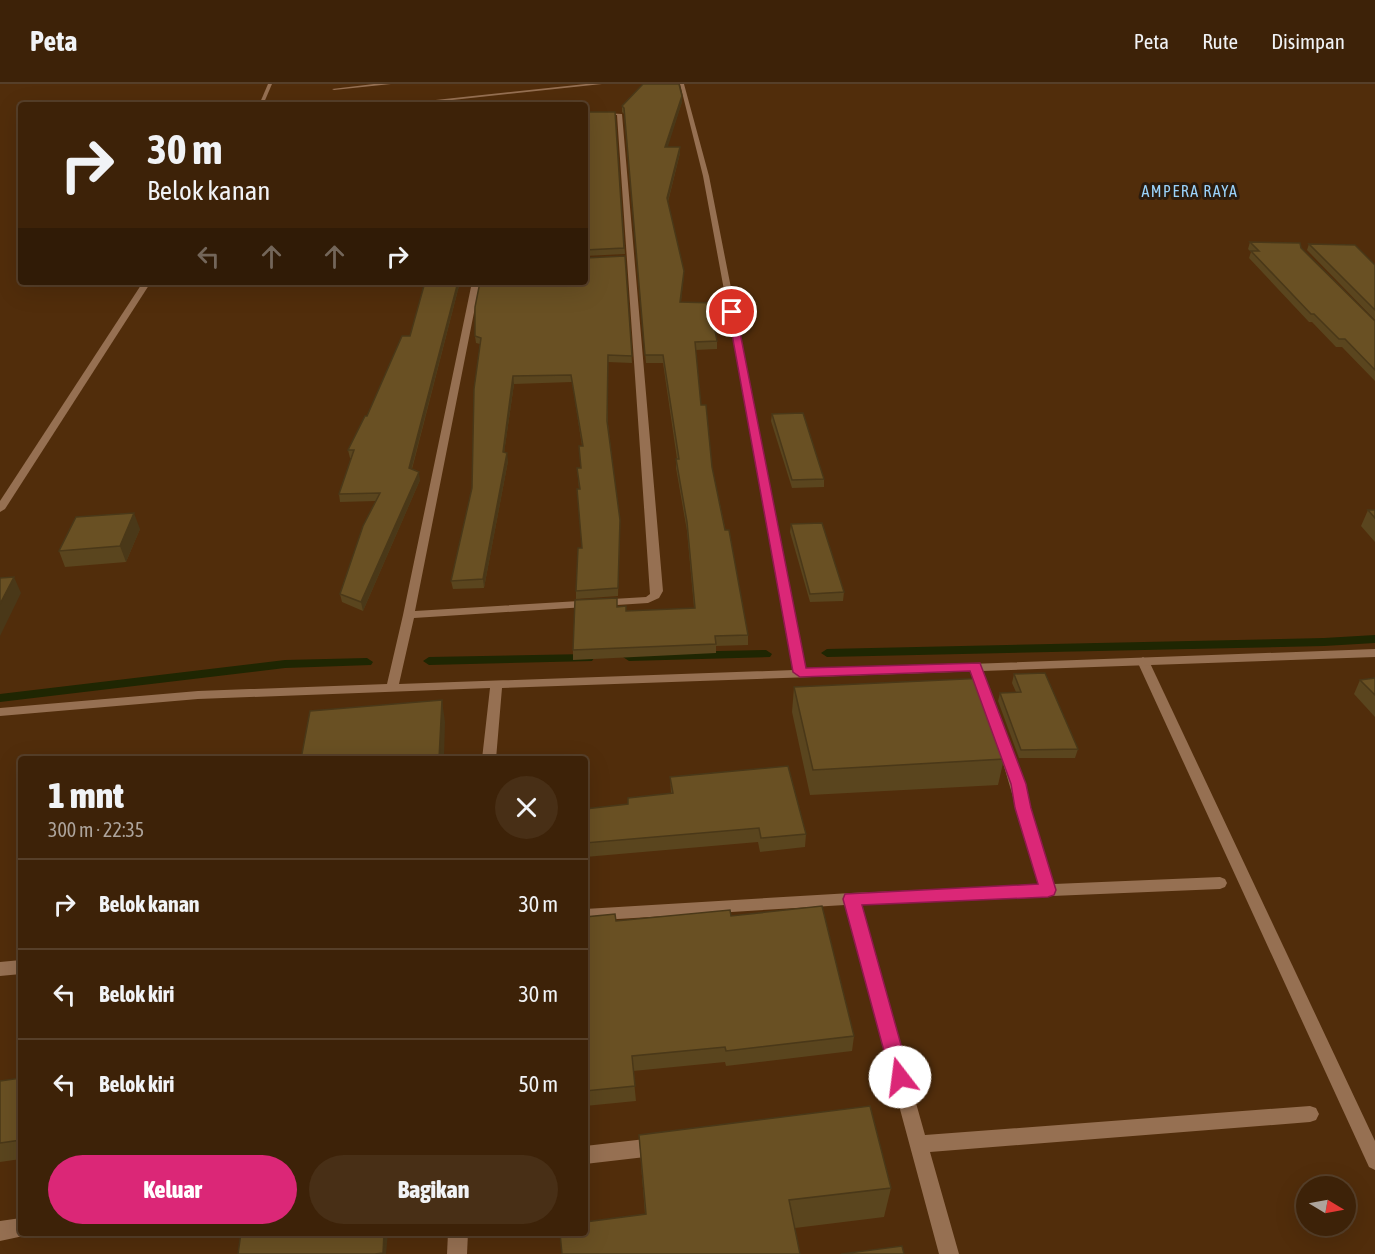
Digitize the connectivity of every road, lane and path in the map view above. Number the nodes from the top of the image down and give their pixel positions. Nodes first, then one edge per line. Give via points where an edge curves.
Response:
1 (270, 84) edge
2 (389, 84) edge
3 (600, 84) edge
4 (682, 84) edge
5 (334, 89) dead end
6 (262, 102) edge
7 (421, 102) edge
8 (588, 113) edge
9 (620, 258) edge
10 (631, 258) junction
11 (145, 285) edge
12 (475, 285) edge
13 (0, 509) edge
14 (409, 615) junction
15 (1375, 653) edge
16 (1143, 661) junction
17 (976, 666) junction
18 (800, 672) junction
19 (496, 684) junction
20 (392, 688) junction
21 (983, 688) edge
22 (0, 712) edge
23 (995, 720) edge
24 (489, 756) edge
25 (1220, 883) dead end
26 (1048, 890) junction
27 (851, 899) junction
28 (588, 915) edge
29 (18, 967) edge
30 (0, 969) edge
31 (1310, 1114) dead end
32 (919, 1144) junction
33 (666, 1145) edge
34 (588, 1155) edge
35 (1375, 1161) edge
36 (18, 1228) edge
37 (0, 1231) edge
38 (458, 1236) edge
39 (457, 1254) edge
40 (949, 1254) edge

1 - 6 street
2 - 5 street
3 - 7 street
4 - 18 street via 706,176
8 - 10 street via 619,114
9 - 10 street
10 - 14 street via 655,596 648,600
11 - 13 street
12 - 14 street
14 - 20 street
15 - 16 street
16 - 17 street
16 - 35 street
17 - 18 street
17 - 21 street
18 - 19 street
19 - 20 street
19 - 24 street
20 - 22 street via 198,694
23 - 26 street
25 - 26 street
26 - 27 street
27 - 28 street
27 - 32 street
29 - 30 street
31 - 32 street
32 - 40 street
33 - 34 street
36 - 37 street
38 - 39 street

